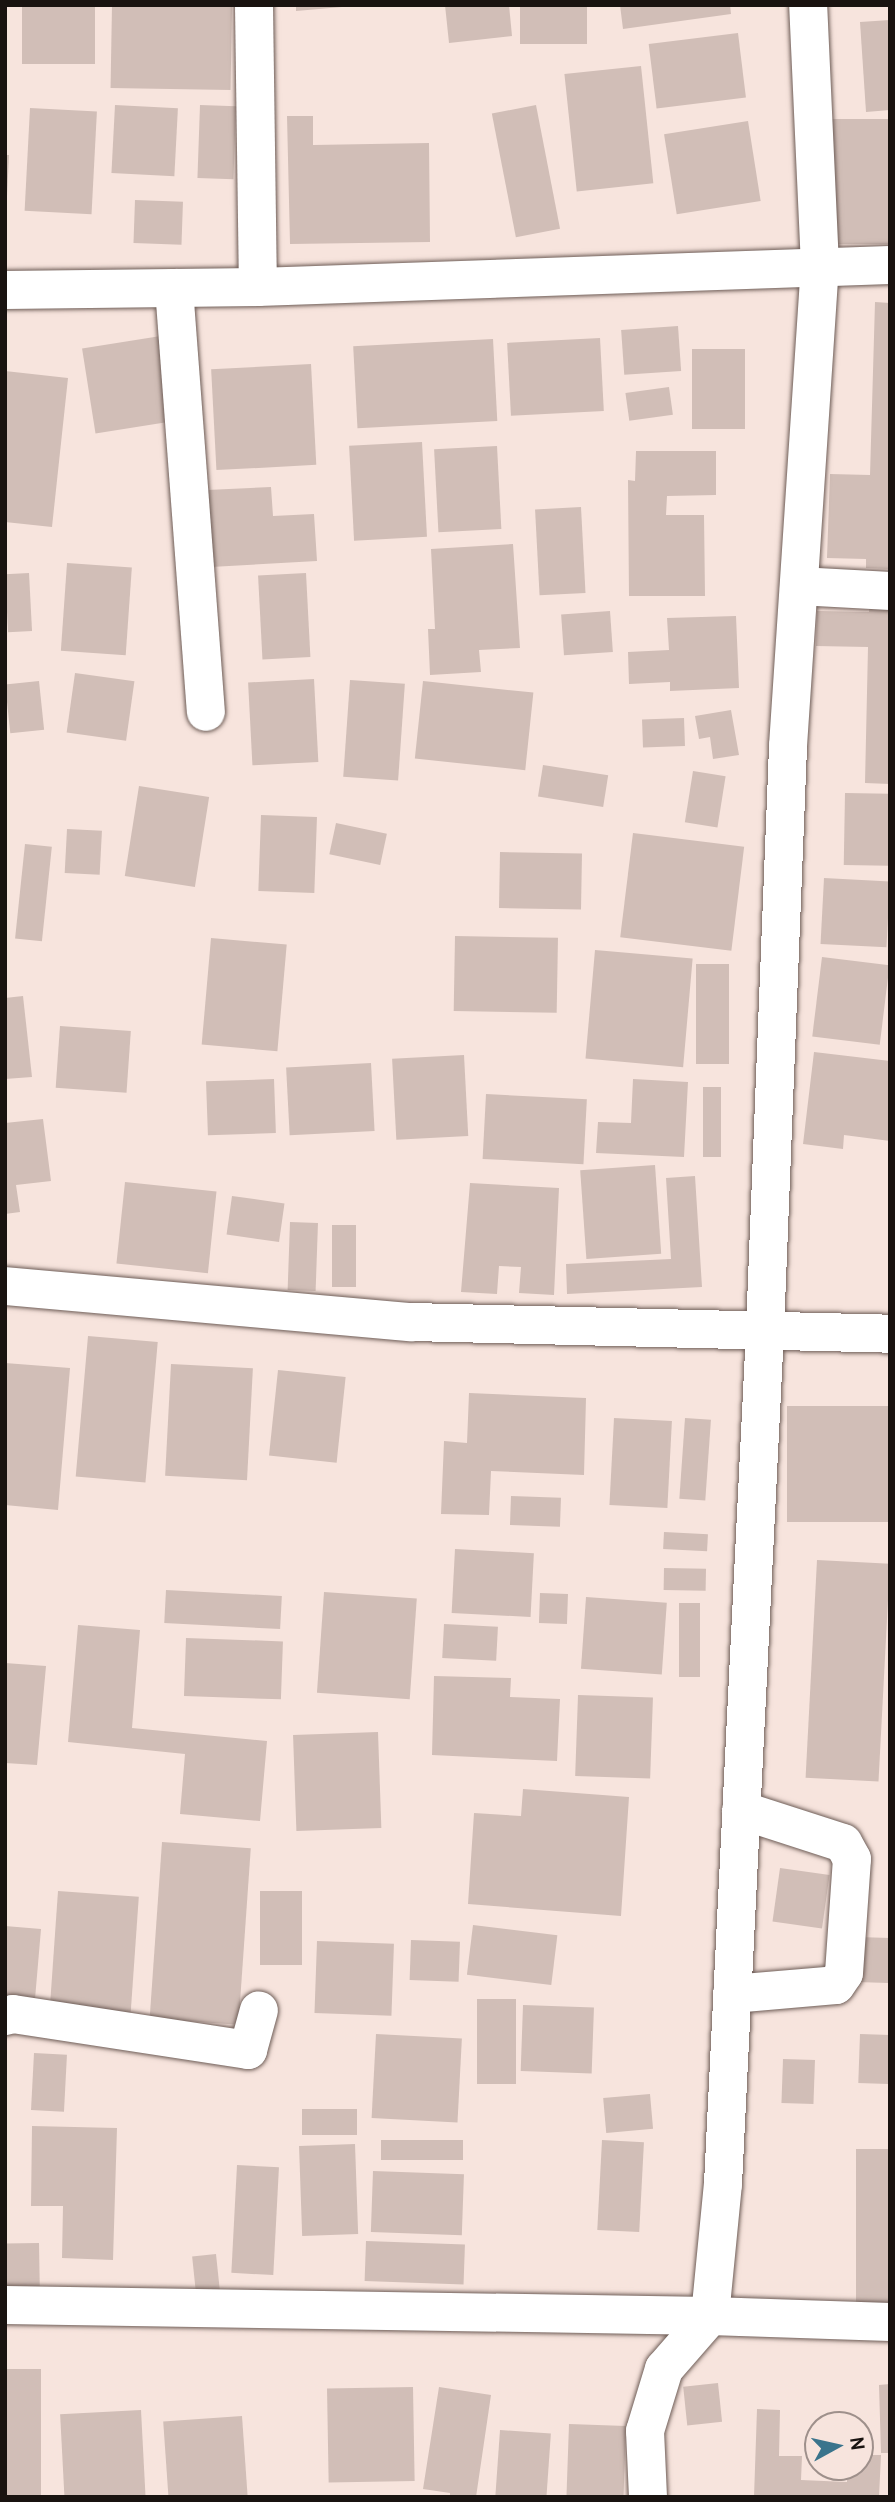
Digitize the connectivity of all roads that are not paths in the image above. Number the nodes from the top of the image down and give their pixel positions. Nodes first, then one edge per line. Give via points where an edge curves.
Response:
1 (254, 5) edge
2 (808, 5) edge
3 (890, 265) edge
4 (820, 266) junction
5 (258, 287) junction
6 (174, 288) junction
7 (5, 290) edge
8 (799, 586) junction
9 (890, 591) edge
10 (206, 712) dead end
11 (5, 1286) edge
12 (765, 1330) junction
13 (890, 1334) edge
14 (741, 1810) junction
15 (732, 1994) junction
16 (259, 2010) dead end
17 (5, 2016) edge
18 (5, 2305) edge
19 (710, 2316) junction
20 (890, 2322) edge
21 (648, 2497) edge

1 - 5 street
2 - 4 street
3 - 4 street
4 - 5 street
4 - 8 street
5 - 6 street
6 - 7 street
6 - 10 street
8 - 9 street
8 - 12 street via 788,746
11 - 12 street via 411,1322
12 - 13 street
12 - 14 street
14 - 15 street
14 - 15 street via 843,1843 852,1858 845,1973 835,1985
15 - 19 street via 723,2184
16 - 17 street via 248,2050
18 - 19 street
19 - 20 street
19 - 21 street via 664,2369 645,2431

